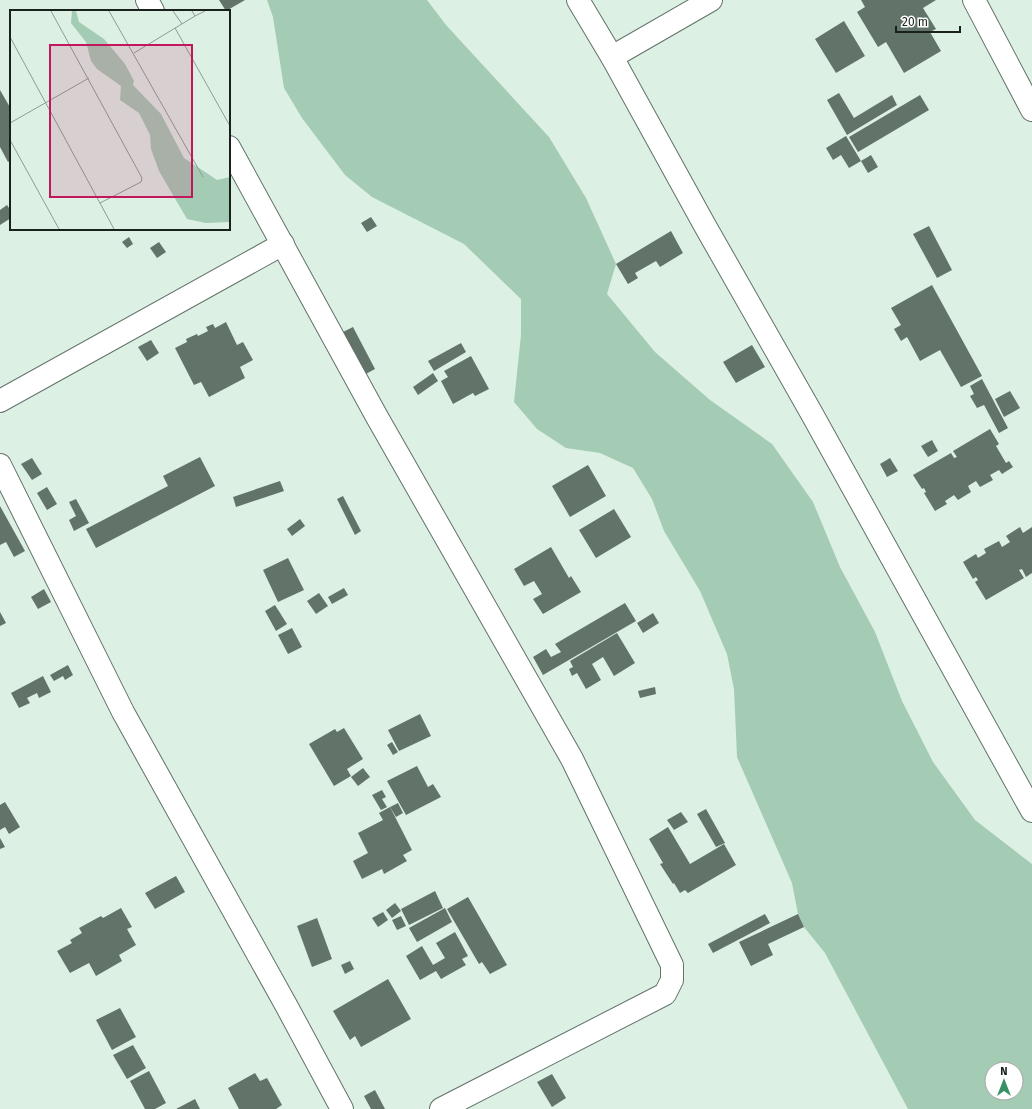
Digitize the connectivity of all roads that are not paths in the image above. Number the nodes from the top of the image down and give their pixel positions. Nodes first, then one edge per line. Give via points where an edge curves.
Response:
1 (147, 0) edge
2 (578, 0) edge
3 (711, 0) edge
4 (974, 0) edge
5 (152, 10) edge
6 (612, 58) junction
7 (1032, 110) edge
8 (230, 149) edge
9 (283, 244) junction
10 (0, 401) edge
11 (0, 465) edge
12 (1032, 811) edge
13 (342, 1109) edge
14 (441, 1109) edge

1 - 5 street
2 - 6 street
3 - 6 street
4 - 7 street
6 - 12 street
8 - 9 street
9 - 10 street
9 - 14 street via 572,759 672,965 672,980 666,994
11 - 13 street via 123,712

